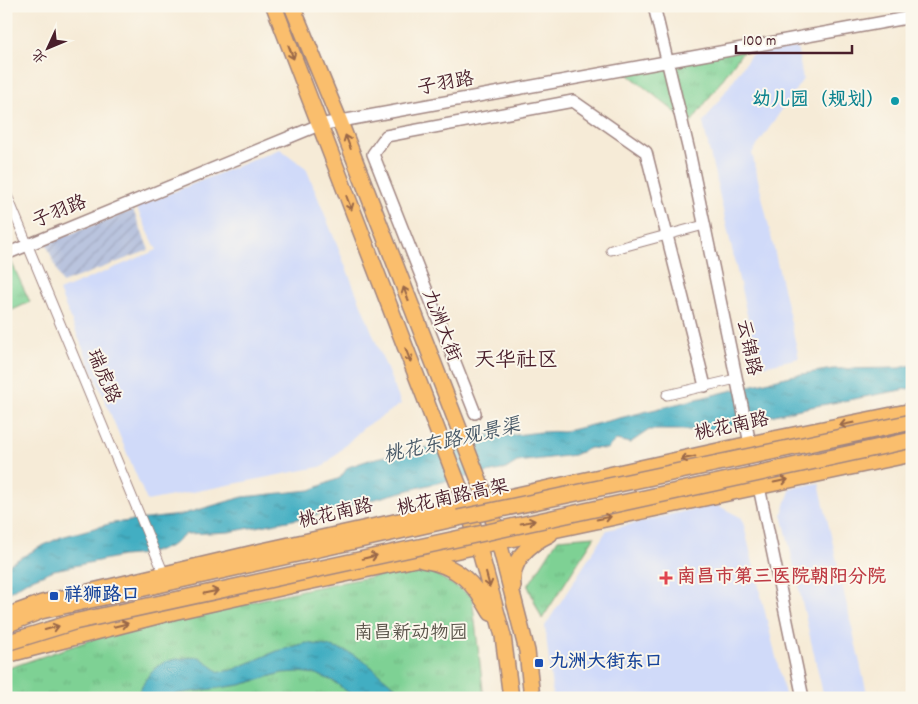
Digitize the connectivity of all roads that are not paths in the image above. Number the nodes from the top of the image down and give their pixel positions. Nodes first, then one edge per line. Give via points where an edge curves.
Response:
1 (274, 6) edge
2 (292, 6) edge
3 (654, 6) edge
4 (912, 18) edge
5 (667, 64) junction
6 (333, 105) junction
7 (362, 118) junction
8 (340, 122) junction
9 (319, 125) junction
10 (6, 193) edge
11 (704, 225) junction
12 (667, 235) junction
13 (29, 245) junction
14 (611, 250) dead end
15 (6, 254) edge
16 (736, 381) junction
17 (705, 386) junction
18 (667, 395) dead end
19 (912, 411) edge
20 (475, 413) dead end
21 (912, 422) edge
22 (748, 439) junction
23 (912, 440) edge
24 (912, 454) edge
25 (478, 478) junction
26 (759, 486) junction
27 (519, 495) junction
28 (487, 502) junction
29 (466, 506) junction
30 (569, 525) junction
31 (499, 540) junction
32 (479, 544) junction
33 (413, 559) junction
34 (164, 574) junction
35 (6, 616) edge
36 (6, 625) edge
37 (503, 636) junction
38 (6, 643) edge
39 (527, 651) junction
40 (6, 655) edge
41 (511, 698) edge
42 (532, 698) edge
43 (803, 698) edge

1 -> 9 main road
2 - 6 main road, 九洲大街
3 - 5 street, 云锦路
4 - 5 street, 子羽路
5 - 7 street, 子羽路
5 - 11 street, 云锦路
6 - 7 street
6 - 8 main road, 九洲大街
7 - 8 street, 子羽路
8 - 9 street, 子羽路
25 -> 8 main road, 九洲大街
9 - 13 street, 子羽路
9 -> 29 main road
10 - 13 street, 瑞虎路
11 - 12 street
11 - 16 street, 云锦路
12 - 14 street
12 - 17 street
12 - 20 street via 646,152 573,101 386,136 373,154
13 - 15 street, 子羽路
13 - 34 street, 瑞虎路
16 - 17 street
16 - 22 street, 云锦路
17 - 18 street
19 -> 22 main road, 桃花南路
21 - 36 main road, 桃花南路高架, bridge via 467,516 41,611
22 - 26 street, 云锦路
22 -> 27 main road, 桃花南路
38 -> 23 main road, 桃花南路高架, bridge via 74,622
26 -> 24 main road
25 - 27 main road via 495,491
25 - 28 main road, 九洲大街
30 -> 26 main road
26 - 43 street, 云锦路
27 - 28 main road, 桃花南路
28 - 29 main road, 桃花南路
28 - 31 main road, 九洲大街
29 - 32 main road
29 - 34 main road, 桃花南路
30 - 31 main road
30 - 39 main road via 527,548 515,568 513,583
31 - 32 main road
31 - 39 main road, 九洲大街
32 - 33 main road
32 -> 37 main road
33 - 37 main road via 446,564 466,579 482,597
40 -> 33 main road via 173,612
34 - 35 main road, 桃花南路 via 42,603
37 - 41 main road
39 - 42 main road, 九洲大街

